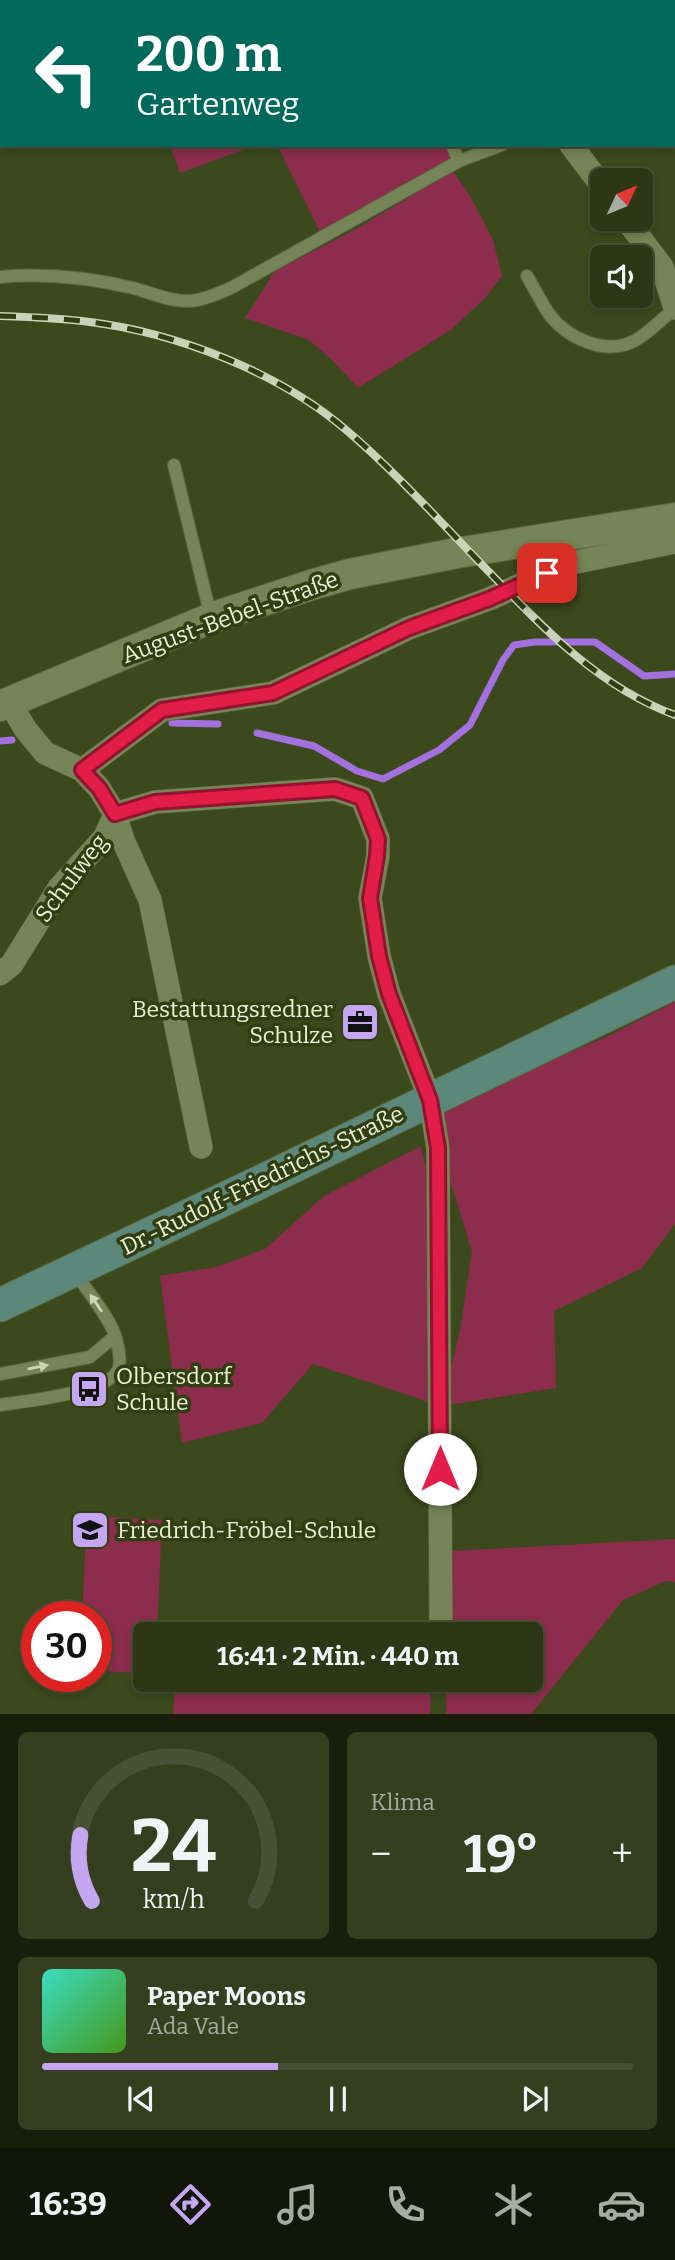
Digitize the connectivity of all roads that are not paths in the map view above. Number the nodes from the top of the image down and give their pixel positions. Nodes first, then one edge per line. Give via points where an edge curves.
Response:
1 (453, 147) edge
2 (496, 147) edge
3 (573, 147) edge
4 (459, 160) junction
5 (590, 170) edge
6 (635, 231) edge
7 (527, 276) dead end
8 (0, 277) edge
9 (675, 308) edge
10 (174, 465) dead end
11 (675, 517) edge
12 (675, 542) edge
13 (211, 618) junction
14 (4, 704) edge
15 (82, 770) junction
16 (115, 814) junction
17 (0, 974) edge
18 (675, 982) edge
19 (430, 1100) junction
20 (201, 1147) dead end
21 (74, 1271) junction
22 (0, 1305) edge
23 (116, 1336) junction
24 (0, 1374) edge
25 (0, 1405) edge
26 (441, 1622) edge

1 - 4 lane
2 - 4 lane
3 - 5 street
4 - 8 lane via 211,297 190,301 91,280
6 - 9 street via 662,267
7 - 9 lane via 551,316 590,344 615,348 634,341
10 - 13 lane
11 - 13 street, August-Bebel-Straße via 350,574
12 - 15 street via 567,564 409,628 273,693 162,710
13 - 14 street, August-Bebel-Straße
14 - 15 street, Schulweg via 45,753
15 - 16 street, Schulweg
16 - 17 street, Schulweg via 105,837 59,888 12,964
16 - 19 street via 155,802 335,789 362,798 378,839 370,898 379,956
16 - 20 street, Schulweg via 150,900
18 - 19 main road, Dr.-Rudolf-Friedrichs-Straße
19 - 21 main road, Dr.-Rudolf-Friedrichs-Straße
19 - 26 street via 438,1148
21 - 22 main road, Dr.-Rudolf-Friedrichs-Straße
23 -> 21 lane
24 -> 23 lane via 90,1357
23 - 25 lane via 119,1367 112,1378 89,1389

